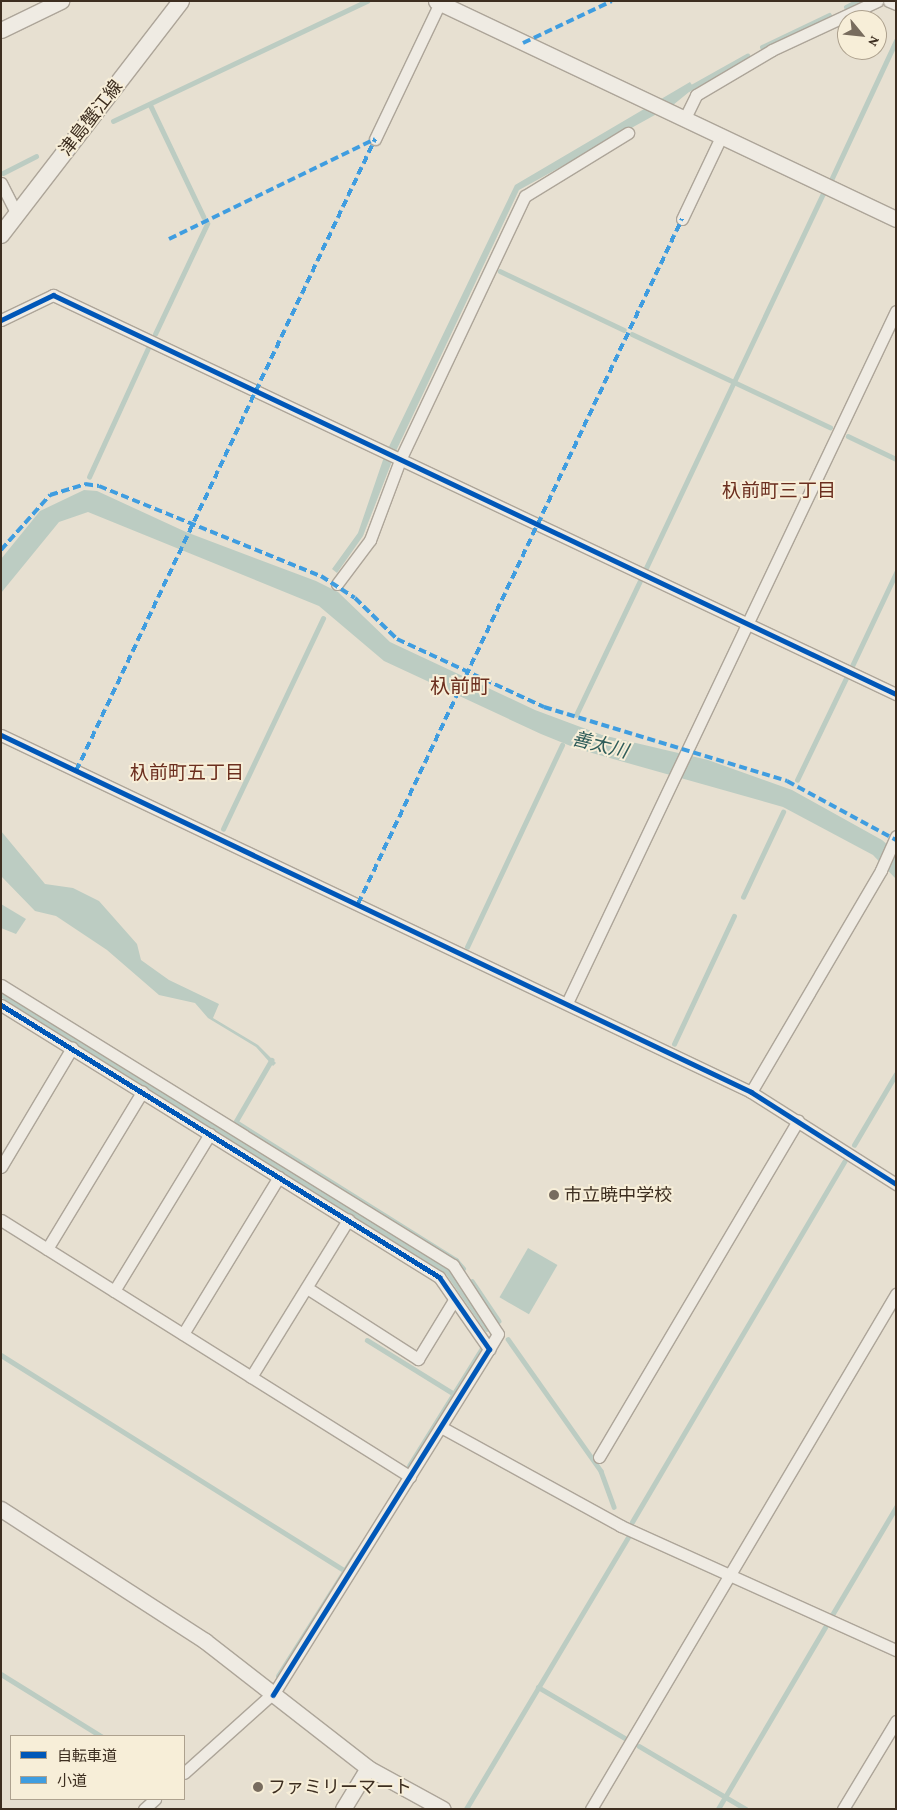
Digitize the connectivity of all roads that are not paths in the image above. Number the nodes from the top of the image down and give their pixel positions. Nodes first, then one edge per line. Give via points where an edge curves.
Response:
1 (61, 1) edge
2 (181, 1) edge
3 (876, 1) edge
4 (889, 1) edge
5 (438, 2) edge
6 (896, 4) edge
7 (1, 30) edge
8 (681, 118) junction
9 (628, 133) dead end
10 (721, 137) junction
11 (375, 139) dead end
12 (1, 183) edge
13 (17, 214) junction
14 (682, 219) dead end
15 (896, 219) edge
16 (1, 235) edge
17 (896, 311) edge
18 (1, 320) edge
19 (399, 459) junction
20 (337, 584) dead end
21 (748, 624) junction
22 (896, 694) edge
23 (1, 735) edge
24 (895, 838) edge
25 (1, 985) edge
26 (567, 1003) junction
27 (2, 1008) edge
28 (72, 1048) junction
29 (142, 1092) junction
30 (750, 1092) junction
31 (798, 1121) junction
32 (210, 1134) junction
33 (1, 1166) edge
34 (279, 1177) junction
35 (896, 1184) edge
36 (1, 1220) edge
37 (348, 1220) junction
38 (47, 1249) junction
39 (307, 1288) junction
40 (114, 1291) junction
41 (896, 1294) edge
42 (454, 1300) junction
43 (183, 1334) junction
44 (489, 1349) junction
45 (252, 1377) junction
46 (441, 1428) junction
47 (599, 1457) dead end
48 (410, 1477) junction
49 (1, 1509) edge
50 (730, 1575) junction
51 (896, 1650) edge
52 (273, 1695) junction
53 (896, 1721) edge
54 (368, 1768) junction
55 (185, 1772) edge
56 (154, 1800) edge
57 (144, 1809) edge
58 (343, 1809) edge
59 (442, 1809) edge
60 (591, 1809) edge
61 (843, 1809) edge

1 - 7 street
2 - 13 main road, 津島蟹江線
3 - 8 street via 772,50 696,95
4 - 6 street
5 - 8 street
5 - 11 street
8 - 10 street
9 - 19 street via 525,196
10 - 14 street
10 - 15 street
12 - 13 street
13 - 16 main road, 津島蟹江線
17 - 21 street
18 - 19 street via 53,295
19 - 20 street via 370,540
19 - 21 street
21 - 22 street
21 - 26 street
23 - 26 street
24 - 30 street via 881,870
25 - 44 street via 453,1265 498,1334
26 - 30 street
27 - 28 street
28 - 29 street
28 - 33 street
29 - 32 street
29 - 38 street
30 - 31 street
31 - 35 street
31 - 47 street
32 - 34 street
32 - 40 street
34 - 37 street
34 - 43 street
36 - 38 street
37 - 39 street
37 - 42 street via 439,1277
38 - 40 street
39 - 42 street via 418,1358
39 - 45 street
40 - 43 street
41 - 50 street
42 - 44 street
43 - 45 street
44 - 46 street
45 - 48 street
46 - 48 street
46 - 50 street via 552,1491
48 - 52 street
49 - 52 street via 142,1597
50 - 51 street
50 - 60 street
52 - 54 street
52 - 55 street
53 - 61 street
54 - 58 street
54 - 59 street
56 - 57 street

